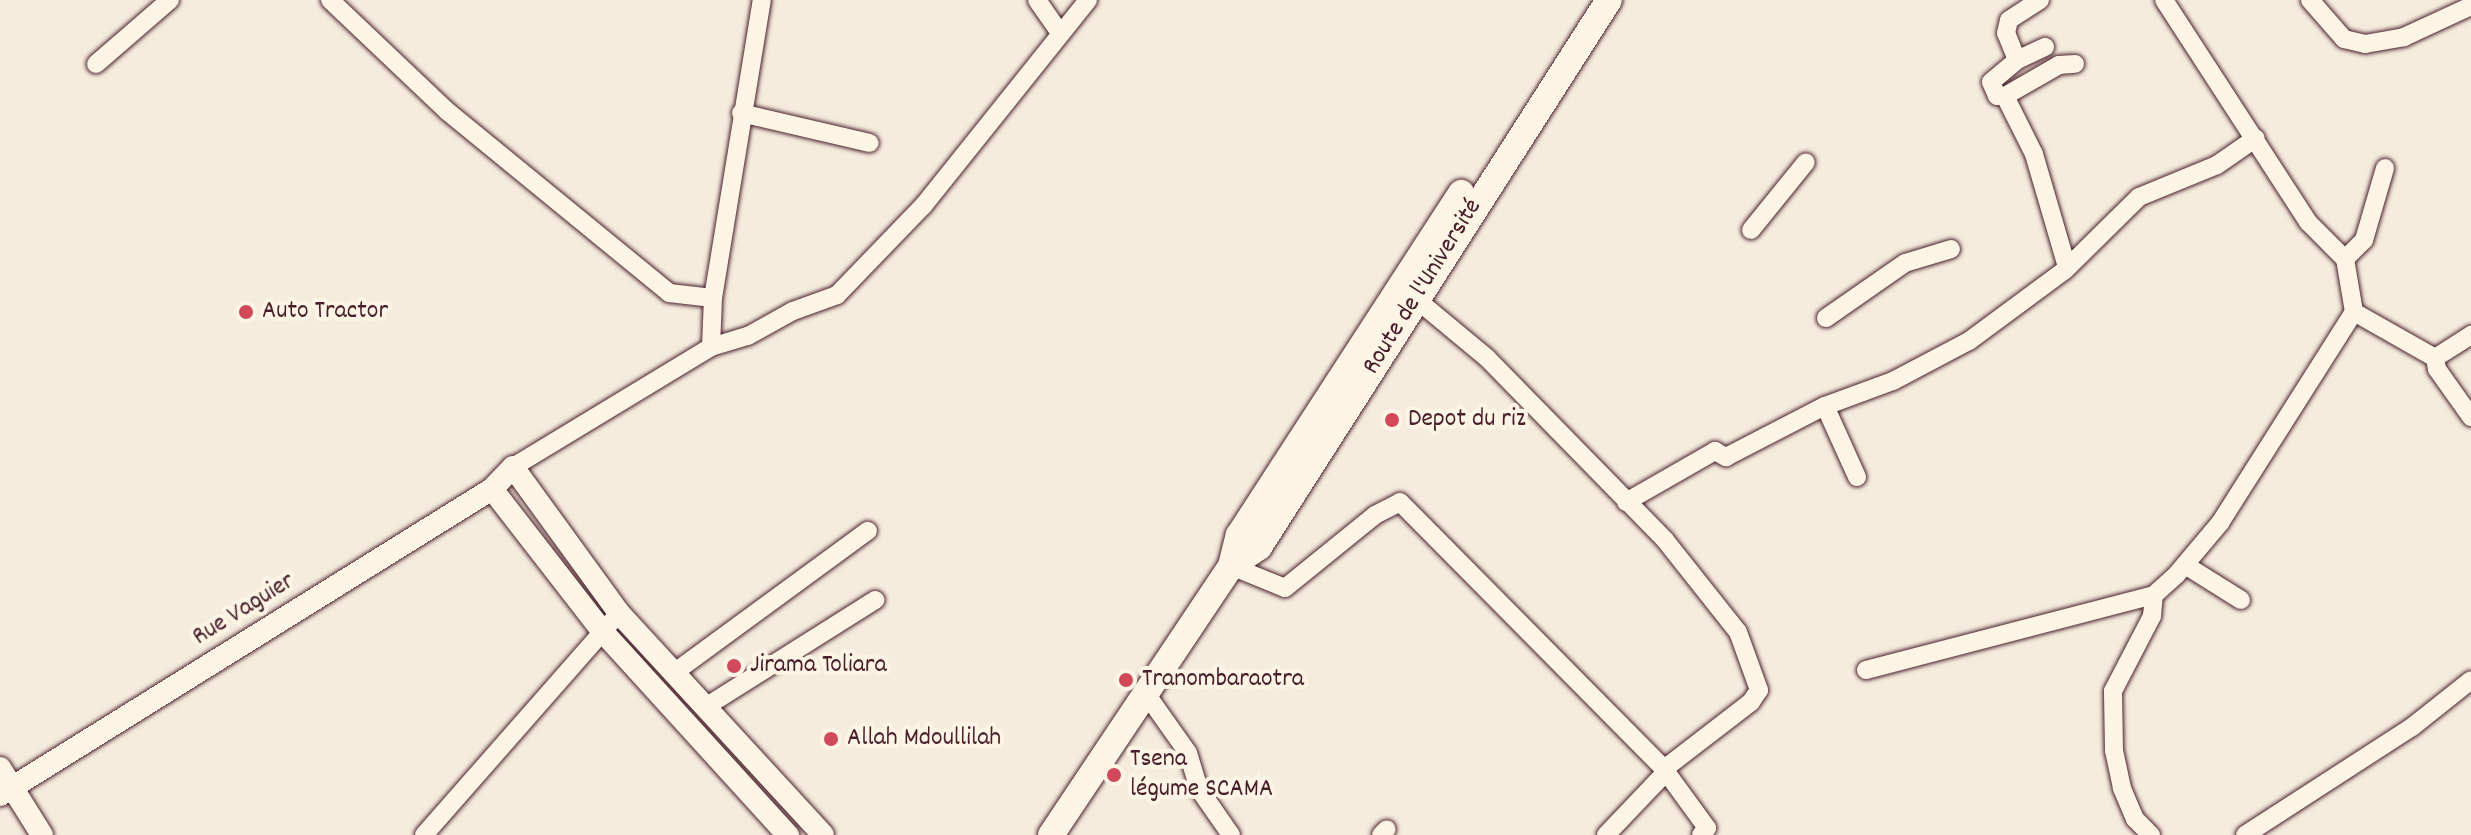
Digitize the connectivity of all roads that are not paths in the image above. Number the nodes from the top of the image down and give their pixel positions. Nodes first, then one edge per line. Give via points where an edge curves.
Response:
1 (170, 0) edge
2 (330, 0) edge
3 (762, 0) edge
4 (1037, 0) edge
5 (1088, 0) edge
6 (1589, 0) edge
7 (1609, 0) edge
8 (2040, 0) edge
9 (2164, 0) edge
10 (2310, 0) edge
11 (2471, 6) edge
12 (1060, 33) junction
13 (2045, 47) dead end
14 (2017, 60) junction
15 (96, 64) dead end
16 (2075, 64) dead end
17 (2005, 96) junction
18 (741, 113) junction
19 (2256, 138) junction
20 (870, 143) dead end
21 (1806, 162) dead end
22 (2385, 168) dead end
23 (1751, 230) dead end
24 (1951, 249) dead end
25 (2345, 259) junction
26 (2067, 267) junction
27 (713, 298) junction
28 (1416, 299) junction
29 (2354, 312) junction
30 (1826, 318) dead end
31 (2471, 335) edge
32 (711, 347) junction
33 (2435, 358) junction
34 (1825, 406) junction
35 (2471, 417) edge
36 (513, 467) junction
37 (1857, 477) dead end
38 (492, 489) junction
39 (1626, 502) junction
40 (868, 531) dead end
41 (2185, 565) junction
42 (1231, 566) junction
43 (2154, 595) junction
44 (875, 600) dead end
45 (2241, 600) dead end
46 (619, 613) junction
47 (603, 632) junction
48 (1866, 670) dead end
49 (675, 672) junction
50 (2471, 680) edge
51 (1147, 695) junction
52 (707, 706) junction
53 (0, 768) edge
54 (1665, 771) junction
55 (6, 792) edge
56 (42, 835) edge
57 (424, 835) edge
58 (788, 835) edge
59 (823, 835) edge
60 (1051, 835) edge
61 (1231, 835) edge
62 (1606, 835) edge
63 (1701, 835) edge
64 (2151, 835) edge
65 (2245, 835) edge

1 - 15 street
2 - 27 street via 447,111 669,293
3 - 18 street
4 - 12 street
5 - 12 street
6 - 42 main road, Route de l'Université via 1239,535
7 - 28 main road, Route de l'Université
8 - 14 street via 2009,20 2006,33
9 - 19 street
10 - 11 street via 2344,39 2365,44 2404,37
12 - 32 street via 923,206 837,295
13 - 14 street
14 - 17 street via 1991,82 1997,96
16 - 17 street via 2059,65
17 - 26 street via 2034,154
18 - 20 street via 803,132
18 - 27 street
19 - 25 street via 2308,222
19 - 26 street via 2197,175 2139,197
21 - 23 street
22 - 25 street via 2364,240
24 - 30 street via 1905,263
25 - 29 street
26 - 34 street via 1969,341 1893,381
27 - 32 street
28 - 39 street via 1487,358
28 - 42 main road, Route de l'Université via 1259,547
29 - 33 street
29 - 41 street via 2220,523
31 - 33 street
32 - 36 street
33 - 35 street via 2437,369
34 - 37 street
34 - 39 street via 1726,457 1715,451
36 - 38 street, Rue Vaguier
36 - 46 street
38 - 47 street
38 - 55 street, Rue Vaguier
39 - 54 street via 1665,540 1738,632 1757,675 1759,690 1751,702
40 - 49 street
41 - 43 street
41 - 45 street
42 - 51 main road, Route de l'Université
42 - 54 street via 1285,588 1375,515 1400,502
43 - 48 street
43 - 64 street via 2152,616 2113,691 2114,750 2122,788 2135,819
44 - 52 street
46 - 47 street
46 - 49 street
47 - 57 street
47 - 58 street
49 - 52 street
50 - 65 street via 2399,736
51 - 60 main road, Route de l'Université
51 - 61 street via 1188,753 1199,789
52 - 59 street
53 - 55 street
54 - 62 street
54 - 63 street via 1707,828
55 - 56 street

